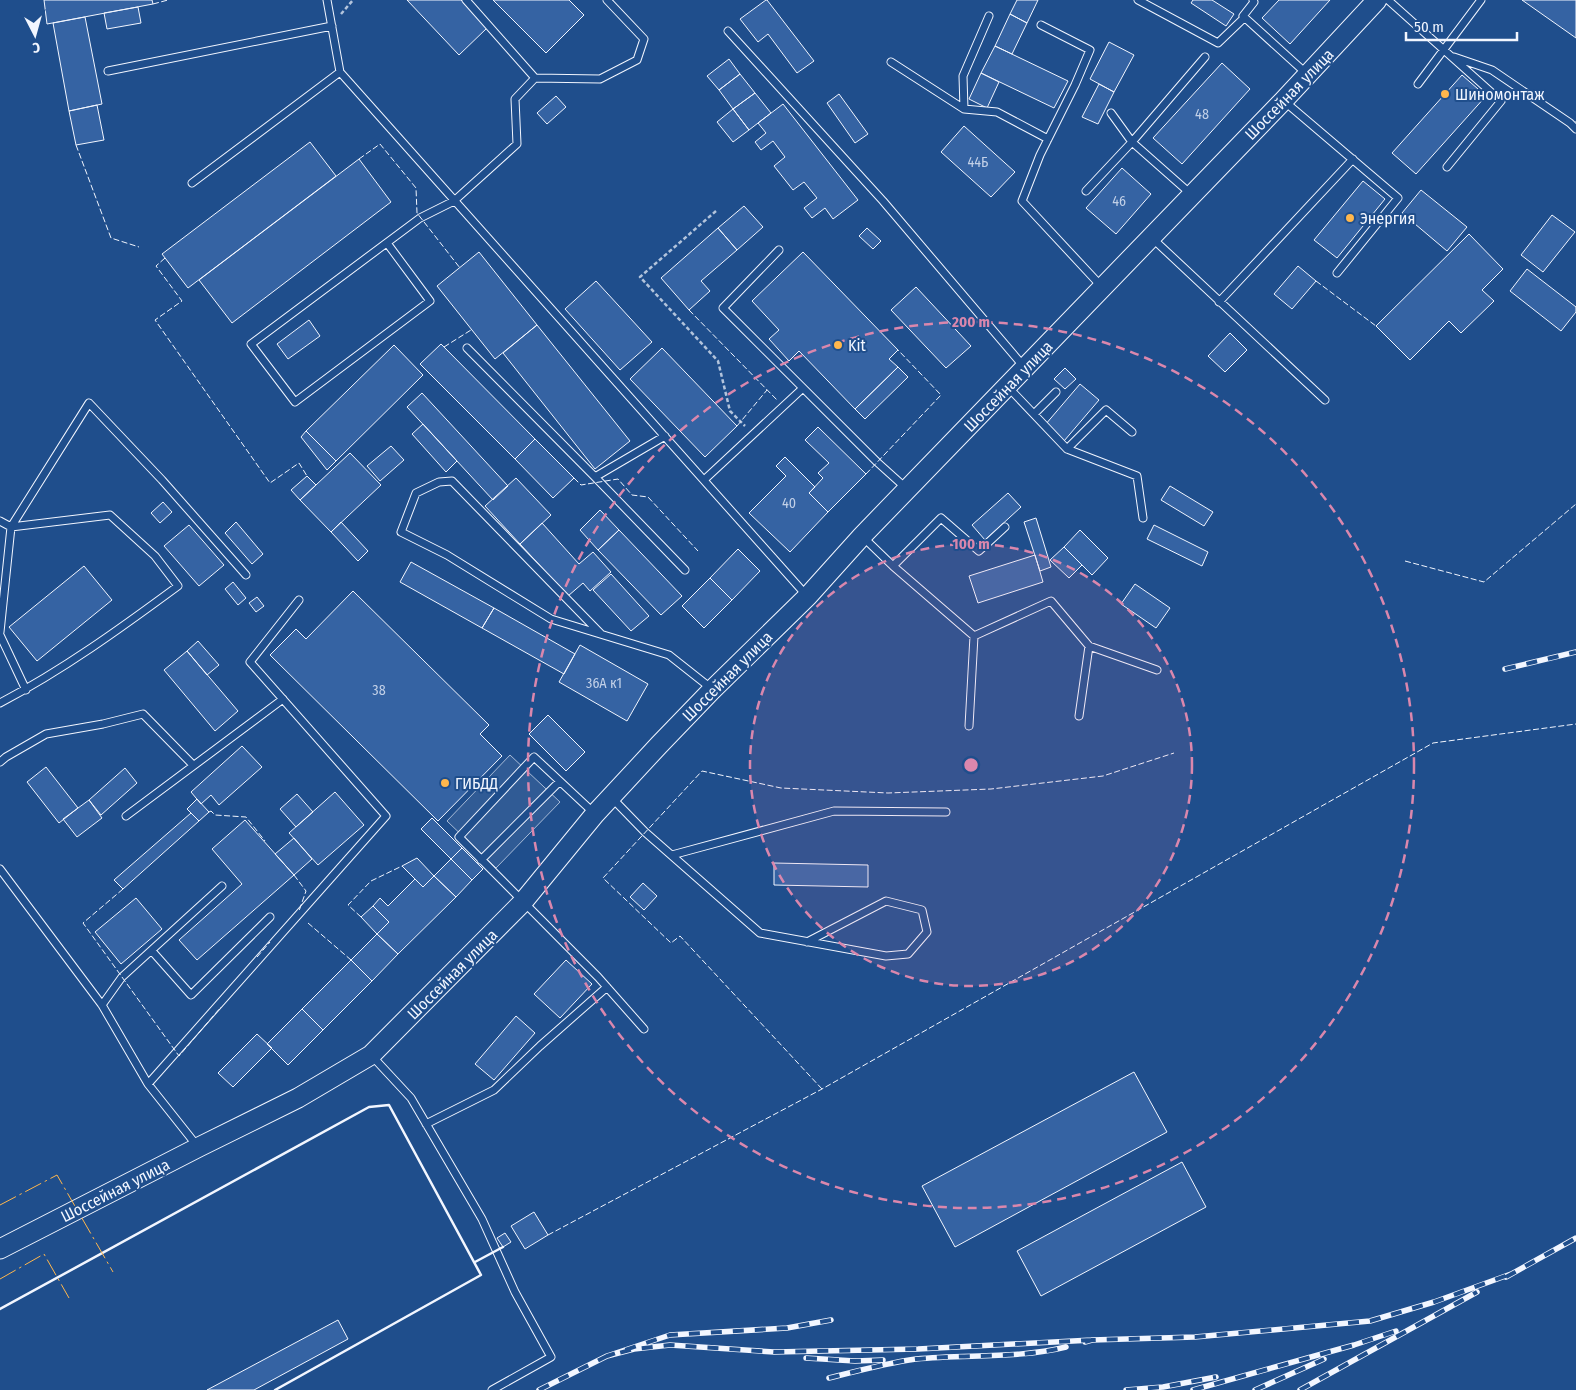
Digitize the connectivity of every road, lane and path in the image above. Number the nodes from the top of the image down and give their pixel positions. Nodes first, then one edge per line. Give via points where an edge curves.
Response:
1 (327, 0) edge
2 (353, 0) edge
3 (466, 0) edge
4 (607, 0) edge
5 (1138, 0) edge
6 (1253, 0) edge
7 (1377, 0) edge
8 (1388, 0) edge
9 (1481, 0) edge
10 (989, 16) dead end
11 (1244, 18) junction
12 (1041, 25) dead end
13 (332, 26) junction
14 (728, 31) dead end
15 (1444, 51) junction
16 (1451, 56) junction
17 (1206, 57) dead end
18 (891, 62) dead end
19 (108, 71) dead end
20 (340, 72) junction
21 (1308, 75) junction
22 (535, 78) junction
23 (1418, 84) dead end
24 (1283, 101) junction
25 (964, 109) junction
26 (1111, 113) dead end
27 (1576, 129) edge
28 (1048, 139) junction
29 (1132, 142) junction
30 (1353, 159) junction
31 (1447, 167) dead end
32 (192, 183) dead end
33 (1086, 191) dead end
34 (1192, 195) junction
35 (454, 201) junction
36 (716, 211) dead end
37 (1151, 237) junction
38 (387, 243) junction
39 (779, 250) dead end
40 (1337, 273) dead end
41 (1102, 288) junction
42 (1219, 302) junction
43 (467, 348) dead end
44 (1025, 368) junction
45 (1008, 386) junction
46 (803, 388) junction
47 (1056, 392) dead end
48 (1325, 400) dead end
49 (1034, 414) junction
50 (1132, 432) dead end
51 (753, 435) junction
52 (665, 436) junction
53 (1067, 449) junction
54 (595, 476) junction
55 (704, 480) junction
56 (907, 490) junction
57 (1143, 518) dead end
58 (0, 521) edge
59 (11, 527) junction
60 (1005, 527) dead end
61 (862, 536) junction
62 (893, 566) junction
63 (685, 570) dead end
64 (246, 575) dead end
65 (808, 596) junction
66 (299, 600) dead end
67 (0, 634) edge
68 (601, 634) junction
69 (974, 636) junction
70 (1089, 646) junction
71 (1157, 670) dead end
72 (26, 690) junction
73 (712, 690) junction
74 (283, 699) junction
75 (0, 703) edge
76 (1079, 716) dead end
77 (970, 726) dead end
78 (0, 762) edge
79 (194, 765) junction
80 (559, 782) junction
81 (611, 797) junction
82 (946, 812) dead end
83 (595, 814) junction
84 (126, 816) dead end
85 (672, 855) junction
86 (482, 860) junction
87 (0, 869) edge
88 (222, 886) dead end
89 (522, 903) junction
90 (270, 917) dead end
91 (807, 942) junction
92 (152, 951) junction
93 (607, 988) junction
94 (102, 1005) junction
95 (644, 1029) dead end
96 (372, 1055) junction
97 (148, 1084) junction
98 (426, 1124) junction
99 (199, 1147) junction
100 (0, 1249) edge
101 (492, 1390) edge

1 - 13 lane
2 - 13 path
3 - 22 lane
4 - 22 lane via 644,39 637,60 600,79
5 - 11 lane via 1218,43
6 - 11 lane
7 - 21 main road, Шоссейная улица
8 - 15 lane
9 - 15 lane
10 - 25 lane via 963,76
11 - 21 lane
12 - 28 lane via 1090,50
13 - 19 lane
13 - 20 lane
14 - 44 lane via 883,200
15 - 16 lane
15 - 23 lane
16 - 27 lane via 1492,70
16 - 31 lane via 1501,101
17 - 29 lane
18 - 25 lane
20 - 32 lane
20 - 35 lane
21 - 24 main road, Шоссейная улица
22 - 35 lane via 515,99 517,144
24 - 30 lane
24 - 34 main road, Шоссейная улица
25 - 28 lane via 997,112
26 - 29 lane
28 - 41 lane via 1022,201
29 - 33 lane
29 - 34 lane
30 - 40 lane via 1398,198
30 - 42 lane
34 - 37 main road, Шоссейная улица
35 - 38 lane via 420,218
35 - 52 lane
36 - 51 path via 640,277 718,361 730,412
37 - 41 main road, Шоссейная улица
37 - 42 lane
38 - 38 lane via 430,301 295,402 251,344
39 - 46 lane via 723,308
41 - 44 main road, Шоссейная улица
42 - 48 lane
43 - 54 lane
44 - 45 main road, Шоссейная улица
45 - 49 lane
45 - 56 main road, Шоссейная улица
46 - 51 lane
46 - 56 lane
47 - 49 lane
49 - 53 lane
50 - 53 lane via 1106,410
51 - 55 lane
52 - 54 lane
52 - 55 lane
53 - 57 lane via 1137,476
54 - 63 lane
55 - 65 lane
56 - 61 main road, Шоссейная улица
58 - 59 lane
59 - 64 lane via 89,403
59 - 67 lane
59 - 72 lane via 110,515 155,556 178,586
60 - 62 lane via 979,551 941,518
61 - 62 lane
61 - 65 main road, Шоссейная улица
62 - 69 lane
65 - 73 main road, Шоссейная улица
66 - 74 lane via 250,662
67 - 72 lane
68 - 68 lane via 551,619 447,555 402,532 416,493 438,482 452,481
68 - 73 lane via 669,655
69 - 70 lane via 1051,601
69 - 77 lane
70 - 71 lane
70 - 76 lane
72 - 75 lane
73 - 81 main road, Шоссейная улица
74 - 79 lane
74 - 97 lane via 386,816
78 - 79 lane via 46,734 143,714
79 - 84 lane
80 - 83 lane
80 - 86 lane
80 - 86 lane via 534,757 459,837
81 - 83 main road, Шоссейная улица
81 - 85 lane
82 - 85 lane via 834,811
83 - 89 main road, Шоссейная улица
85 - 91 lane via 760,933
86 - 89 lane
87 - 94 lane
88 - 92 lane
89 - 93 lane
89 - 96 main road, Шоссейная улица
90 - 92 lane via 191,995
91 - 91 lane via 886,956 908,954 927,932 922,910 886,901
92 - 94 lane via 122,977
93 - 95 lane
93 - 98 lane via 494,1090
94 - 97 lane
96 - 98 lane via 411,1098
96 - 99 main road, Шоссейная улица via 298,1098
97 - 99 lane
98 - 101 lane via 482,1219 515,1292 552,1357
99 - 100 main road, Шоссейная улица

